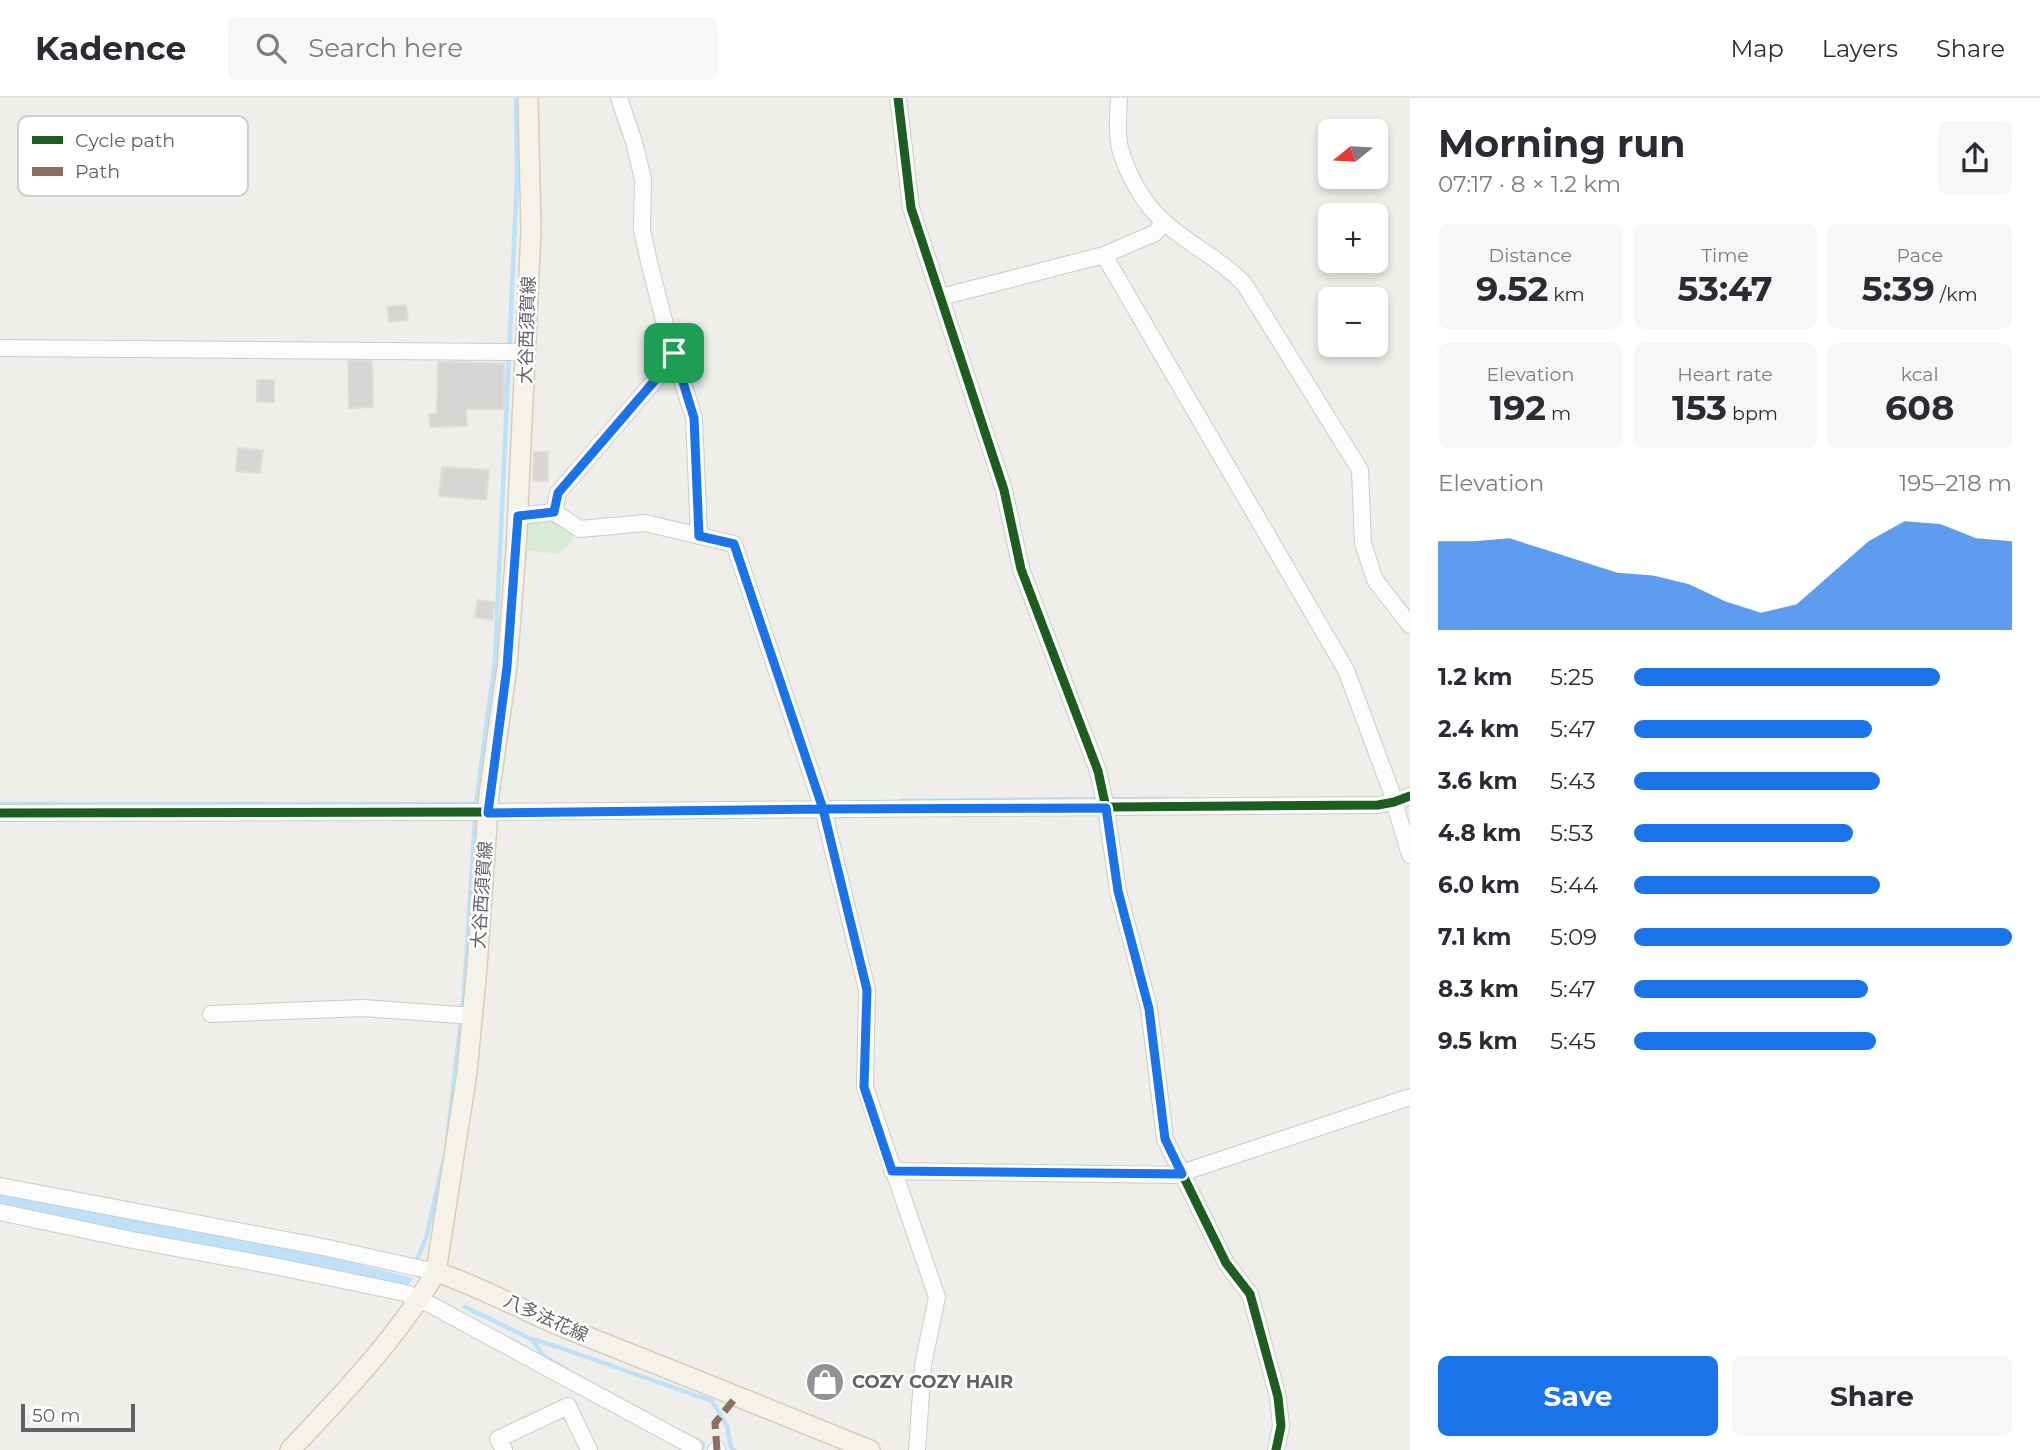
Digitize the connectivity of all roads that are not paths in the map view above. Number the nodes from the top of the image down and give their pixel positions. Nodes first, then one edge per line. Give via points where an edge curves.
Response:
1 (528, 98) edge
2 (619, 98) edge
3 (898, 98) edge
4 (1119, 98) edge
5 (1164, 222) junction
6 (1104, 255) junction
7 (941, 297) junction
8 (0, 348) edge
9 (526, 352) junction
10 (674, 353) junction
11 (554, 512) junction
12 (518, 516) junction
13 (699, 536) junction
14 (1410, 625) edge
15 (1410, 796) edge
16 (1105, 802) junction
17 (1394, 802) junction
18 (488, 807) junction
19 (823, 809) junction
20 (0, 813) edge
21 (1410, 855) edge
22 (211, 1014) dead end
23 (473, 1016) junction
24 (1410, 1097) edge
25 (892, 1171) junction
26 (1182, 1174) junction
27 (0, 1185) edge
28 (0, 1212) edge
29 (436, 1272) junction
30 (420, 1299) junction
31 (290, 1450) edge
32 (504, 1450) edge
33 (589, 1450) edge
34 (692, 1450) edge
35 (870, 1450) edge
36 (917, 1450) edge
37 (1276, 1450) edge

1 - 9 main road, 大谷西須賀線 via 531,231
2 - 10 street via 643,179 642,230
3 - 7 street via 911,208
4 - 5 street via 1121,151 1147,204
5 - 6 street via 1155,233
5 - 14 street via 1245,285 1360,470 1363,543 1376,580
6 - 7 street
6 - 17 street via 1346,670
7 - 16 street via 1004,490 1021,569 1098,771
8 - 9 street
9 - 12 main road, 大谷西須賀線
10 - 11 street via 558,493
10 - 13 street via 694,418
11 - 12 street
11 - 13 street via 580,529 645,523
12 - 18 main road, 大谷西須賀線 via 507,667
13 - 19 street via 734,544
15 - 17 street
16 - 17 street
16 - 19 street
16 - 26 street via 1118,891 1149,1009 1165,1139
17 - 21 street
18 - 19 street
18 - 20 street
18 - 23 main road, 大谷西須賀線
19 - 25 street via 867,990 864,1087
22 - 23 street via 363,1008
23 - 29 main road, 大谷西須賀線
24 - 26 street
25 - 26 street
25 - 36 street via 937,1297 923,1365
26 - 37 street via 1226,1263 1250,1294 1278,1397
27 - 29 street
28 - 30 street
29 - 30 main road
29 - 35 main road, 八多法花線
30 - 31 main road via 379,1354
30 - 34 street via 694,1447
32 - 33 street via 498,1439 568,1406

